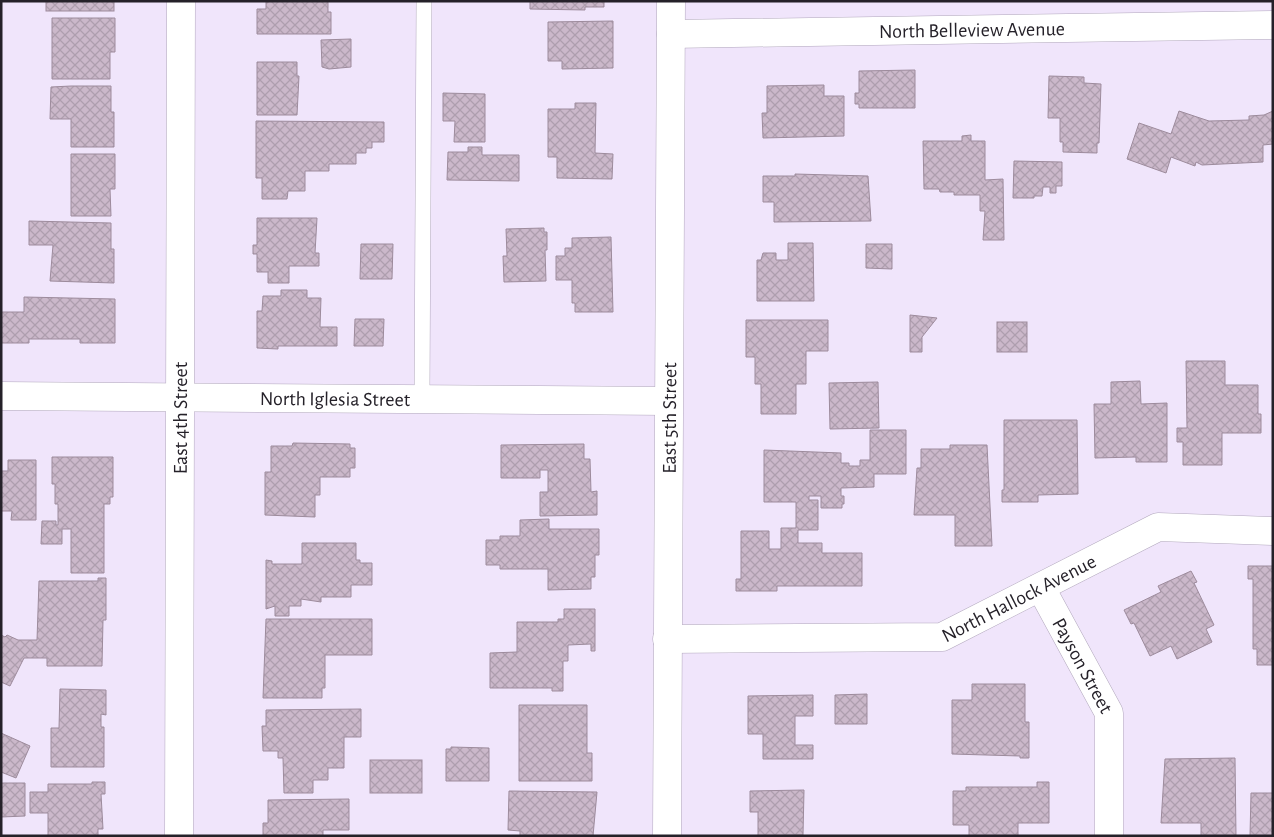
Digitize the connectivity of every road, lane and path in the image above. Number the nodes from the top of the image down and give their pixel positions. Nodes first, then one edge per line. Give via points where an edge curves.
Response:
1 (181, 1) edge
2 (424, 1) edge
3 (672, 1) edge
4 (1273, 25) edge
5 (672, 34) junction
6 (1, 396) edge
7 (179, 396) junction
8 (422, 398) junction
9 (668, 401) junction
10 (1273, 531) edge
11 (1041, 588) junction
12 (667, 640) junction
13 (179, 836) edge
14 (667, 836) edge
15 (1109, 836) edge

1 - 7 street, East 4th Street
2 - 8 lane
3 - 5 street, East 5th Street
4 - 5 street, North Belleview Avenue
5 - 9 street, East 5th Street
6 - 7 street, North Iglesia Street
7 - 8 street, North Iglesia Street
7 - 13 street, East 4th Street
8 - 9 street, North Iglesia Street
9 - 12 street, East 5th Street
10 - 11 street, North Hallock Avenue via 1158,527
11 - 12 street, North Hallock Avenue via 942,637
11 - 15 street, Payson Street via 1109,713
12 - 14 street, East 5th Street

